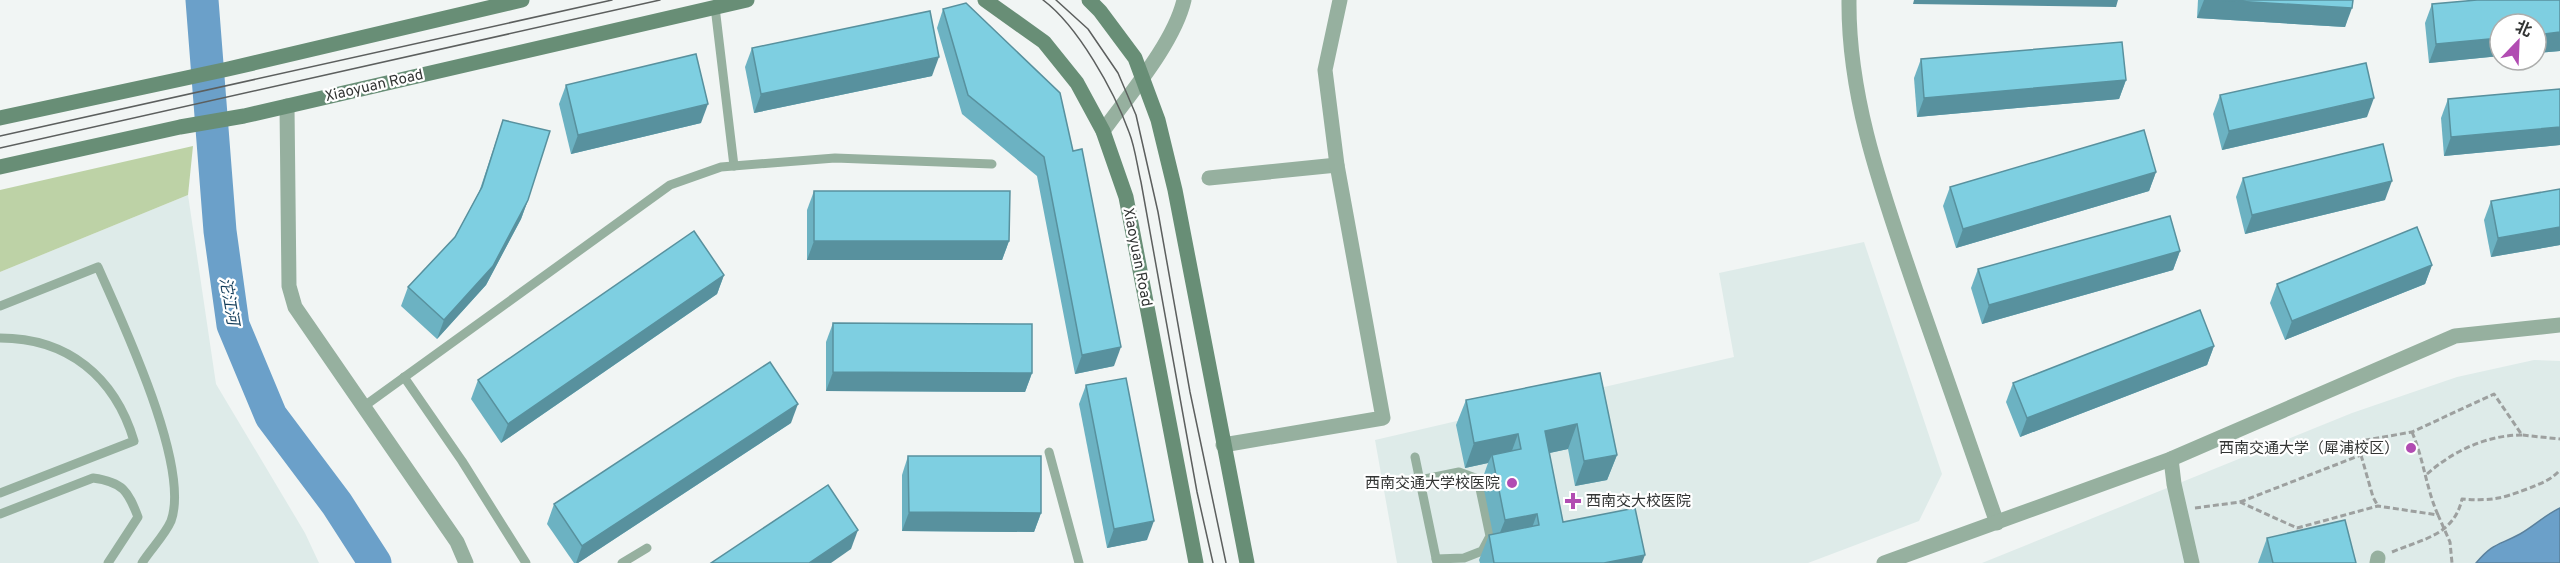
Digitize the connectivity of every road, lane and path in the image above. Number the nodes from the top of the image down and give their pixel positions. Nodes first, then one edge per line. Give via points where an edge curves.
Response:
1 (522, 0) edge
2 (985, 0) edge
3 (1089, 0) edge
4 (1184, 0) edge
5 (1340, 0) edge
6 (1849, 0) edge
7 (741, 1) edge
8 (487, 4) edge
9 (715, 7) junction
10 (1142, 78) junction
11 (287, 106) junction
12 (0, 118) edge
13 (1103, 131) junction
14 (992, 164) dead end
15 (1337, 165) junction
16 (734, 166) junction
17 (0, 167) edge
18 (1209, 178) dead end
19 (0, 306) edge
20 (2560, 326) edge
21 (0, 338) edge
22 (404, 377) junction
23 (363, 407) junction
24 (2412, 432) junction
25 (2522, 435) junction
26 (2560, 439) edge
27 (1223, 445) junction
28 (1049, 452) dead end
29 (2361, 454) junction
30 (1415, 457) dead end
31 (2171, 459) junction
32 (2560, 470) edge
33 (2427, 474) junction
34 (1420, 480) junction
35 (0, 493) edge
36 (2240, 502) junction
37 (2378, 506) junction
38 (2181, 509) junction
39 (0, 514) edge
40 (2438, 515) junction
41 (1997, 523) junction
42 (2445, 530) junction
43 (646, 548) dead end
44 (2378, 560) edge
45 (1437, 561) edge
46 (108, 563) edge
47 (142, 563) edge
48 (466, 563) edge
49 (526, 563) edge
50 (622, 563) edge
51 (1079, 563) edge
52 (1196, 563) edge
53 (1247, 563) edge
54 (1884, 563) edge
55 (2192, 563) edge
56 (2451, 563) edge

1 - 8 street
2 - 13 street, Xiaoyuan Road via 1044,42 1077,83
3 - 10 street via 1135,58
4 - 10 street via 1180,16
5 - 15 street via 1326,70
6 - 41 street via 1855,85 1882,192
7 - 9 street, Xiaoyuan Road
8 - 12 street via 228,69
9 - 11 street, Xiaoyuan Road
9 - 16 lane
10 - 13 street
10 - 27 street via 1158,120 1175,190
11 - 17 street, Xiaoyuan Road
11 - 23 street via 289,286 295,307
13 - 52 street, Xiaoyuan Road via 1126,197
14 - 16 lane via 836,158
15 - 18 street
15 - 27 street via 1383,418
16 - 22 lane via 670,185
19 - 47 lane via 98,267 165,434 175,480 171,521
20 - 31 street via 2455,336
21 - 35 lane via 37,341 90,368 110,389 134,441
22 - 23 lane
22 - 49 lane
23 - 48 street via 457,542
24 - 25 path via 2494,394
24 - 29 path via 2366,440
24 - 33 path
25 - 26 path
25 - 33 path via 2486,440 2448,457
27 - 53 street
28 - 51 lane
29 - 36 path
29 - 37 path
30 - 34 lane
31 - 38 street
31 - 41 street
32 - 42 path via 2548,482 2510,497 2462,500 2458,516
33 - 40 path via 2428,494
34 - 45 lane
34 - 45 lane via 1459,472 1478,479 1490,536 1482,551
36 - 37 path via 2297,528
36 - 38 path
37 - 40 path
38 - 55 street
39 - 46 lane via 93,478 108,480 129,492 138,517
40 - 42 path
41 - 54 street
42 - 44 path
42 - 56 path via 2451,542
43 - 50 lane

